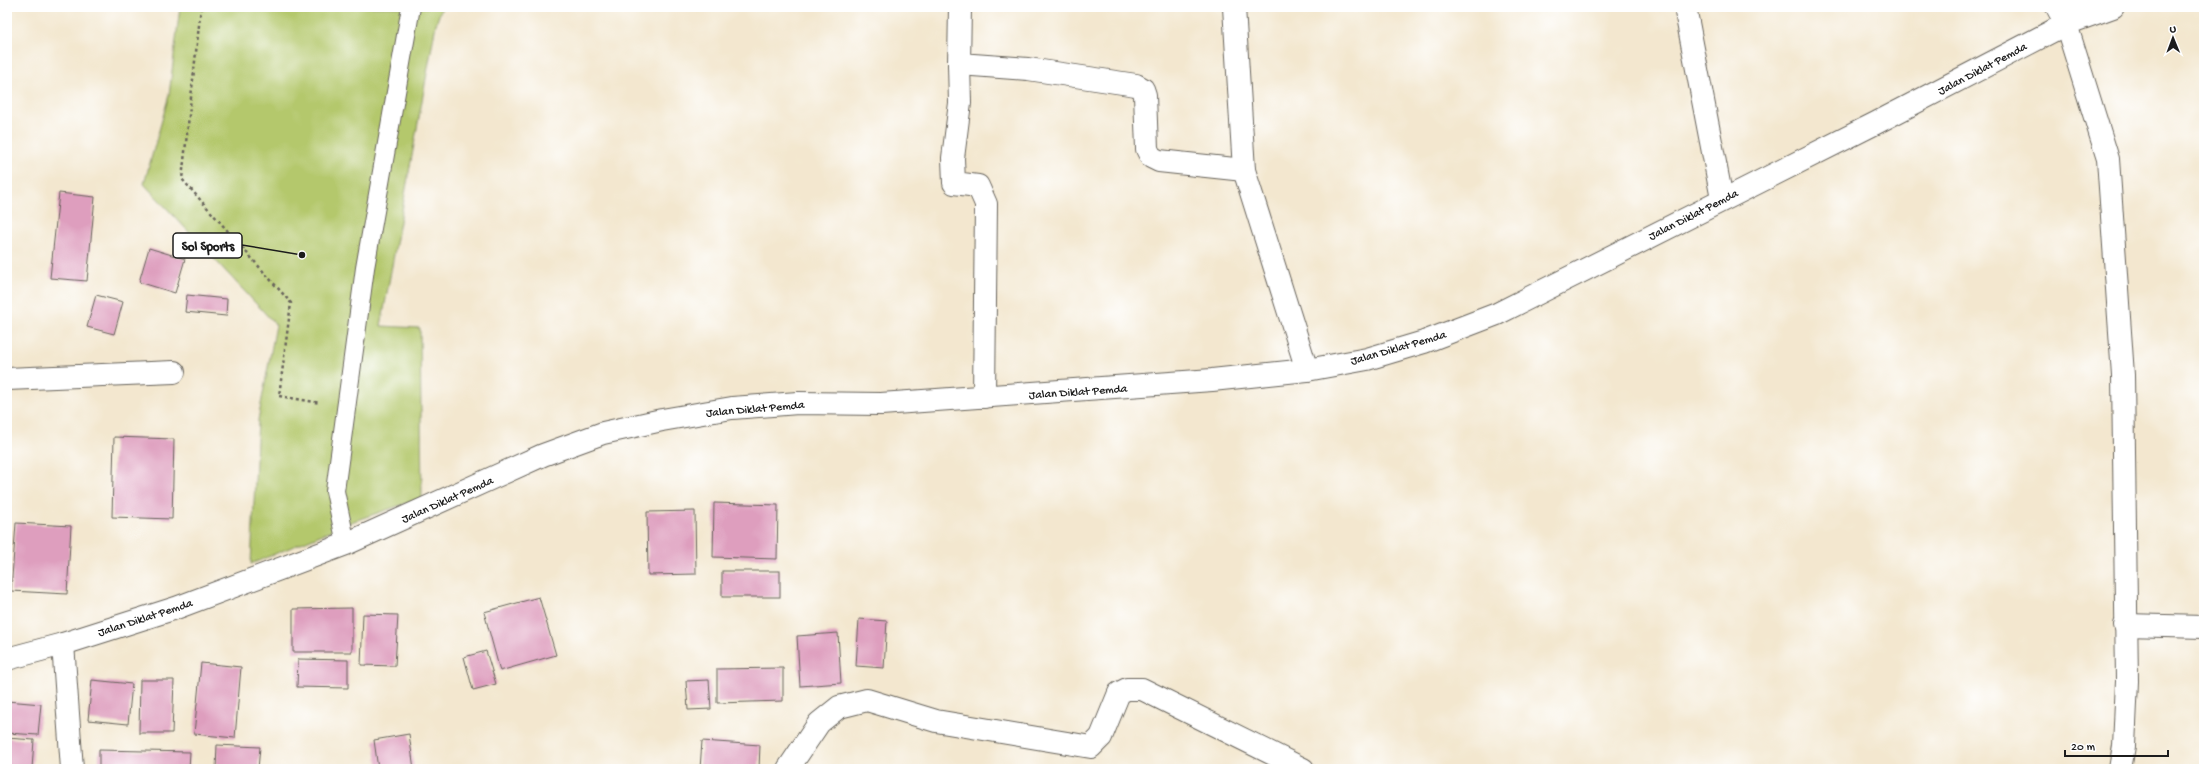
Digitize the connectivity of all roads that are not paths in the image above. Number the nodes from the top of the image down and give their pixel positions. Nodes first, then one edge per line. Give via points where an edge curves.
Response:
1 (411, 7) edge
2 (960, 7) edge
3 (1234, 7) edge
4 (1685, 7) edge
5 (2113, 7) edge
6 (2062, 15) edge
7 (959, 64) junction
8 (1244, 170) junction
9 (1722, 199) junction
10 (1307, 370) junction
11 (174, 372) dead end
12 (7, 379) edge
13 (984, 397) junction
14 (346, 544) junction
15 (2125, 625) junction
16 (2204, 627) edge
17 (63, 644) junction
18 (7, 659) edge
19 (72, 769) edge
20 (788, 769) edge
21 (1303, 769) edge
22 (2120, 769) edge

1 - 14 lane via 364,268 335,491
2 - 7 street
3 - 8 street
4 - 9 street
5 - 6 street, Jalan Diklat Pemda
6 - 9 street, Jalan Diklat Pemda via 1876,123
6 - 15 street via 2108,159 2123,375
7 - 8 street via 1028,69 1136,85 1143,88 1145,95 1147,149 1151,157 1159,162
7 - 13 street via 960,103 953,158 954,183 978,186 986,204
8 - 10 street
9 - 10 street, Jalan Diklat Pemda via 1497,314 1417,344 1367,359
10 - 13 street, Jalan Diklat Pemda via 1212,380
11 - 12 street
13 - 14 street, Jalan Diklat Pemda via 881,404 798,403 732,408 603,433 543,455
14 - 17 street, Jalan Diklat Pemda via 176,608
15 - 16 street
15 - 22 street via 2127,681 2124,746
17 - 18 street, Jalan Diklat Pemda
17 - 19 street
20 - 21 street via 819,723 839,707 867,700 936,721 1090,746 1101,737 1119,693 1127,689 1142,689

